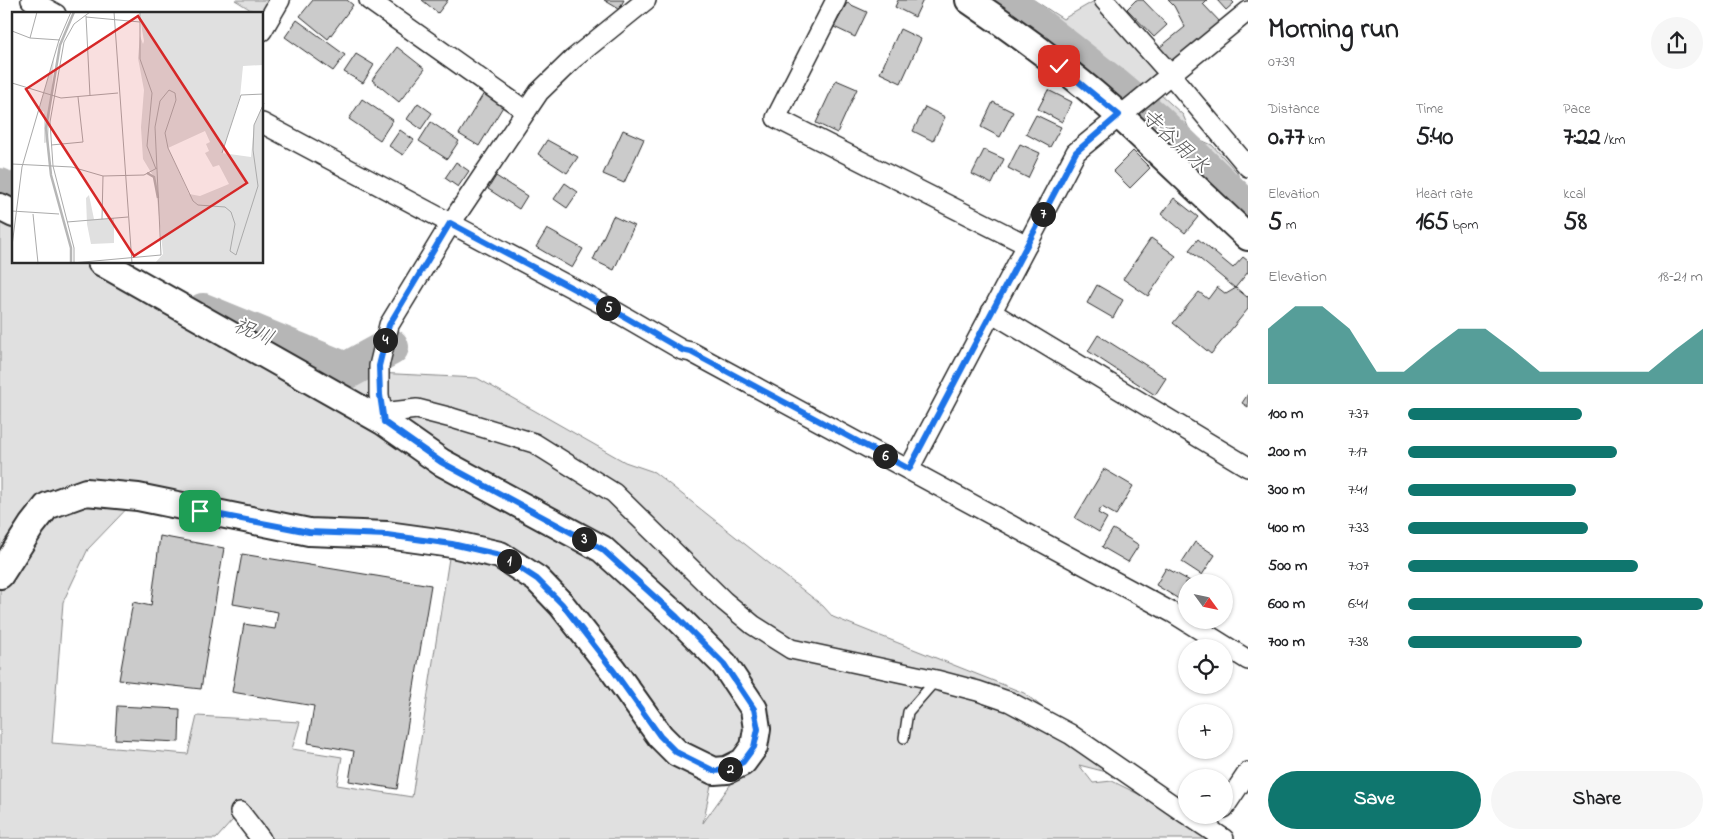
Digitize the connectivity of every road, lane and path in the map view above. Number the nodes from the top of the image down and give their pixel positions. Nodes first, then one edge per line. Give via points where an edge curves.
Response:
1 (31, 0) edge
2 (280, 0) edge
3 (369, 0) edge
4 (646, 0) edge
5 (836, 0) edge
6 (968, 0) edge
7 (1104, 0) edge
8 (1248, 11) edge
9 (52, 12) edge
10 (264, 28) edge
11 (1170, 74) junction
12 (526, 111) junction
13 (1119, 115) junction
14 (264, 124) edge
15 (1248, 167) edge
16 (0, 207) edge
17 (12, 213) edge
18 (450, 223) junction
19 (1248, 237) edge
20 (1027, 245) junction
21 (105, 264) edge
22 (991, 312) junction
23 (383, 418) junction
24 (1248, 467) edge
25 (909, 469) junction
26 (0, 575) edge
27 (1248, 660) edge
28 (936, 680) junction
29 (904, 738) dead end
30 (1248, 772) edge
31 (1233, 794) edge
32 (1178, 808) edge
33 (240, 812) dead end
34 (261, 839) edge

1 - 9 street
2 - 10 street
3 - 12 street
4 - 12 street via 573,59 539,92
5 - 20 street via 776,118
6 - 13 street via 1059,66
7 - 11 street
8 - 11 street
11 - 13 street
11 - 15 street
12 - 18 street
13 - 19 street
13 - 20 street via 1076,152
14 - 18 street
16 - 17 street
18 - 23 street via 389,325 379,366
18 - 25 street
20 - 22 street
21 - 23 street
22 - 24 street
22 - 25 street
23 - 26 street via 441,462 602,549 677,617 724,664 754,709 758,729 754,747 743,762 727,770 714,771 676,752 660,736 562,604 537,579 500,555 387,535 309,532 138,497 86,492 48,506
23 - 28 street via 417,410 534,443 614,493 724,600 753,625 791,649
25 - 27 street via 1173,613
28 - 29 lane via 908,712
28 - 32 street via 1010,702 1070,734
30 - 31 street
33 - 34 street

